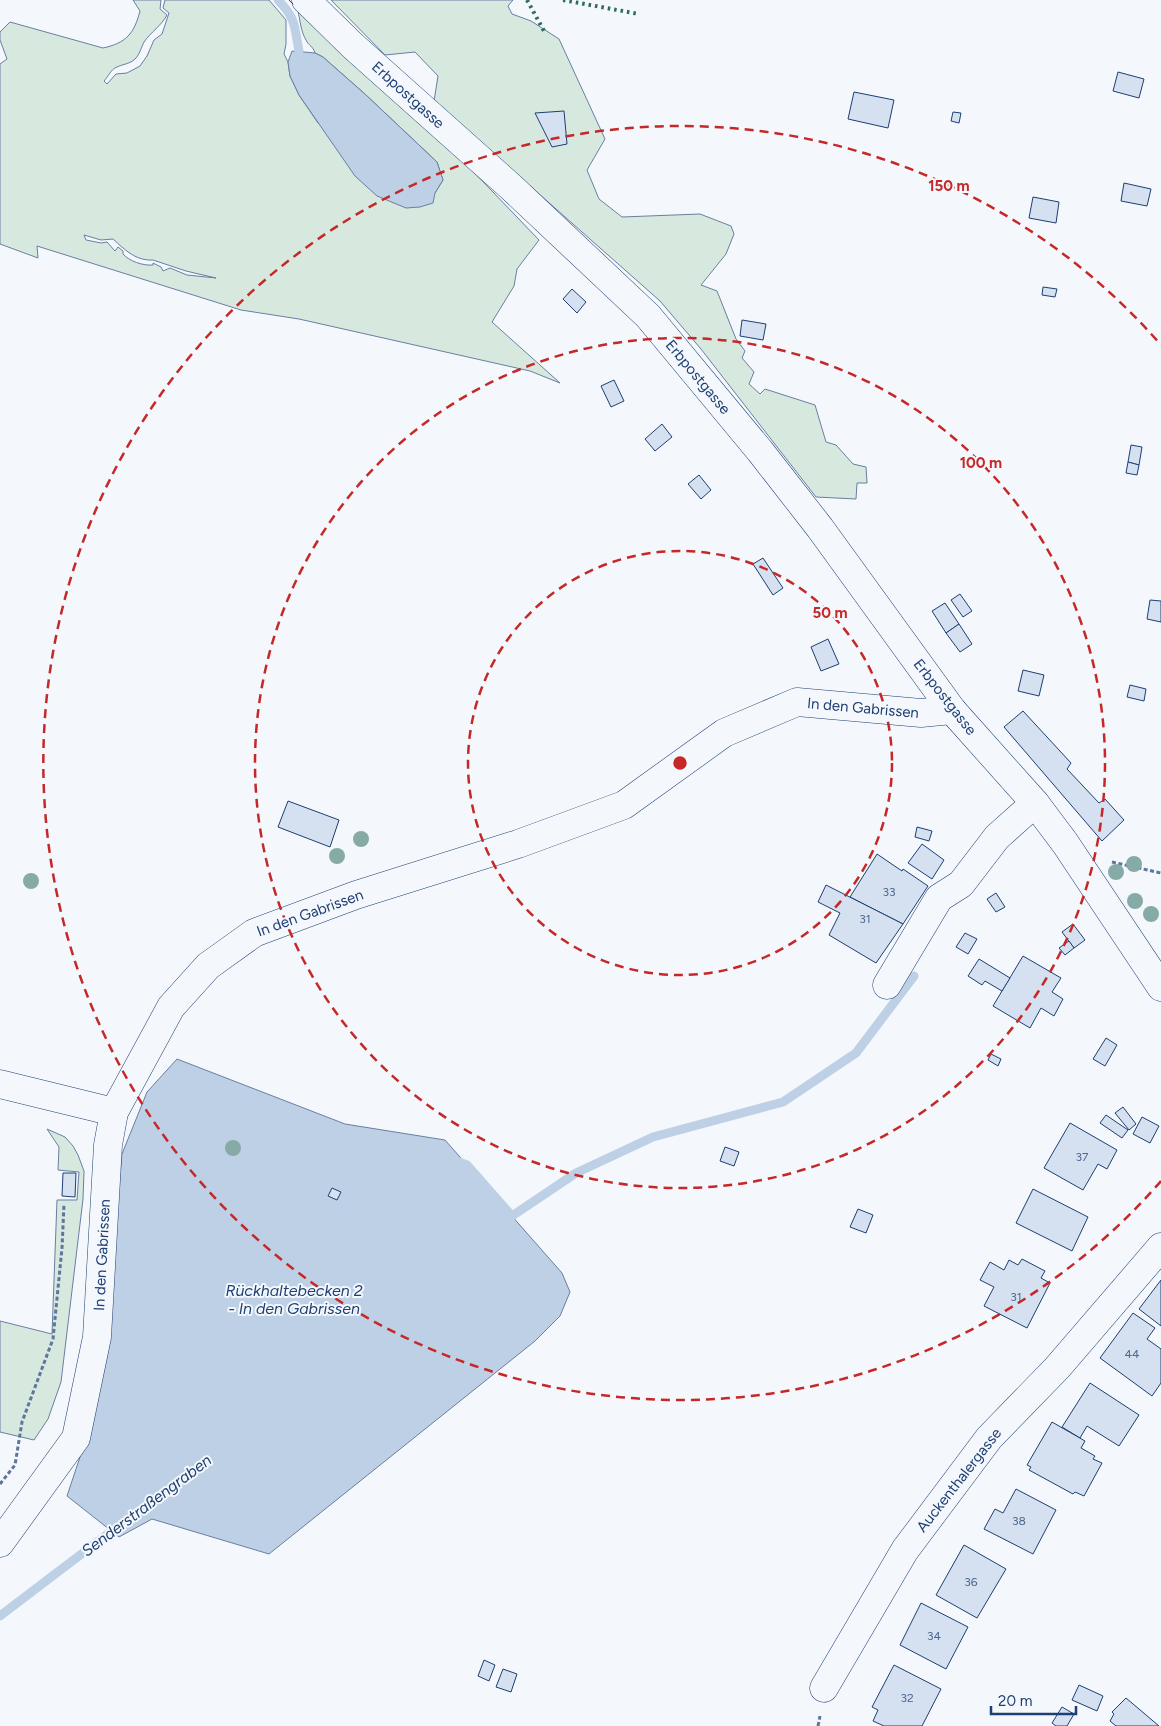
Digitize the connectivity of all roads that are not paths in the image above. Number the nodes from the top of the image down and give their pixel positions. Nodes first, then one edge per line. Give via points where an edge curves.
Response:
1 (306, 0) edge
2 (952, 710) junction
3 (1036, 804) junction
4 (887, 985) dead end
5 (1161, 987) edge
6 (0, 1084) edge
7 (114, 1112) junction
8 (1161, 1247) edge
9 (0, 1543) edge
10 (824, 1688) dead end

1 - 2 street, Erbpostgasse via 648,316 820,528
2 - 3 street, Erbpostgasse
2 - 7 street, In den Gabrissen via 921,713 796,702 724,733 624,805 254,932 208,966 171,1008
3 - 4 street via 998,837 961,884 939,898
3 - 5 street, Erbpostgasse via 1066,843
6 - 7 street
7 - 9 street, In den Gabrissen via 108,1145 97,1337 76,1438
8 - 10 street, Auckenthalergasse via 1057,1368 989,1438 905,1550

